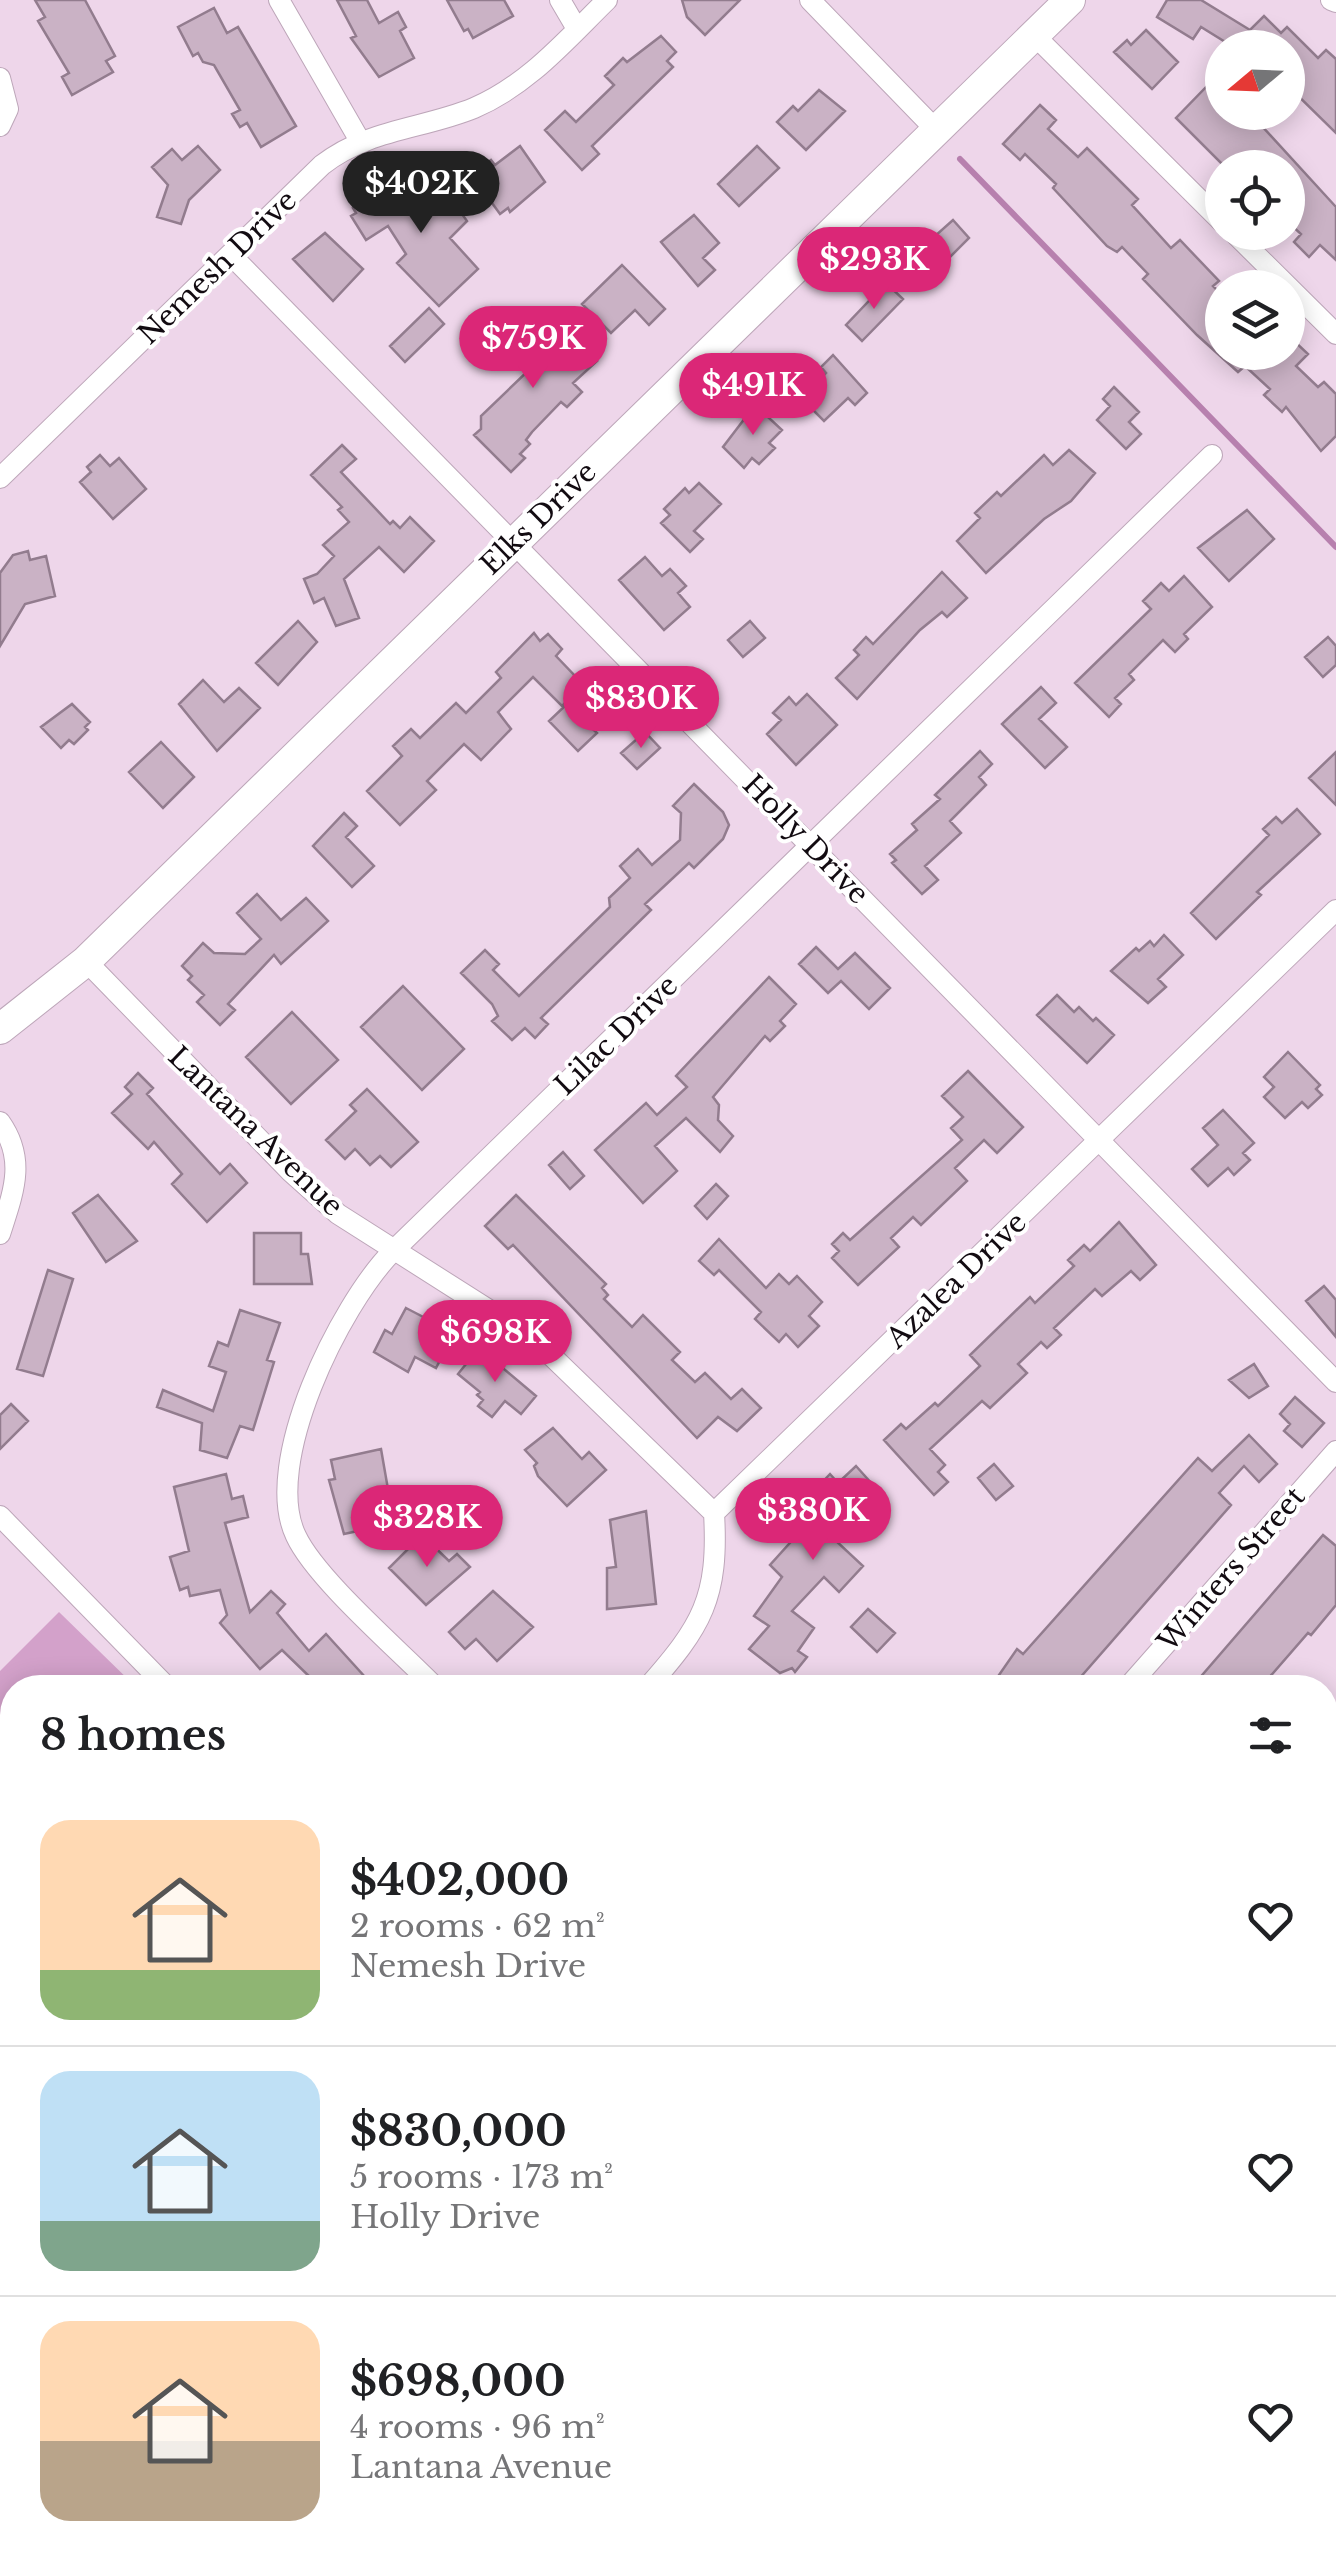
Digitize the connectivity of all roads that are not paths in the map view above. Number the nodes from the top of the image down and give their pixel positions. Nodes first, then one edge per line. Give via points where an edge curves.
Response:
1 (279, 0) edge
2 (560, 0) edge
3 (607, 0) edge
4 (810, 0) edge
5 (1070, 0) edge
6 (577, 29) junction
7 (1034, 35) junction
8 (0, 78) edge
9 (0, 126) edge
10 (937, 131) junction
11 (360, 141) junction
12 (1205, 205) edge
13 (1251, 250) edge
14 (231, 255) junction
15 (1336, 334) edge
16 (1212, 455) dead end
17 (0, 478) edge
18 (514, 541) junction
19 (811, 845) junction
20 (1336, 910) edge
21 (86, 961) junction
22 (0, 1029) edge
23 (0, 1122) edge
24 (1099, 1140) junction
25 (0, 1234) edge
26 (392, 1252) junction
27 (1336, 1382) edge
28 (1336, 1451) edge
29 (714, 1514) junction
30 (0, 1516) edge
31 (155, 1675) edge
32 (423, 1675) edge
33 (659, 1675) edge
34 (1138, 1675) edge

1 - 11 street
2 - 6 street
3 - 6 street, Nemesh Drive
4 - 10 street
5 - 7 main road, Elks Drive
6 - 11 street, Nemesh Drive via 504,93 458,114
7 - 10 main road, Elks Drive
7 - 12 street
8 - 9 street via 8,109
10 - 18 main road, Elks Drive
11 - 14 street, Nemesh Drive via 311,175
13 - 15 street
14 - 17 street, Nemesh Drive
14 - 18 street, Holly Drive
16 - 19 street, Lilac Drive
18 - 19 street, Holly Drive
18 - 21 main road, Elks Drive
19 - 24 street, Holly Drive
19 - 26 street, Lilac Drive
20 - 24 street, Azalea Drive
21 - 22 main road, Elks Drive
21 - 26 street, Lantana Avenue via 292,1172
23 - 25 street via 18,1171
24 - 27 street, Holly Drive
24 - 29 street, Azalea Drive
26 - 29 street, Lantana Avenue via 533,1338
26 - 32 street, Lilac Drive via 361,1288 326,1350 291,1458 287,1507 304,1552
28 - 34 street, Winters Street
29 - 33 street via 704,1613
30 - 31 street

